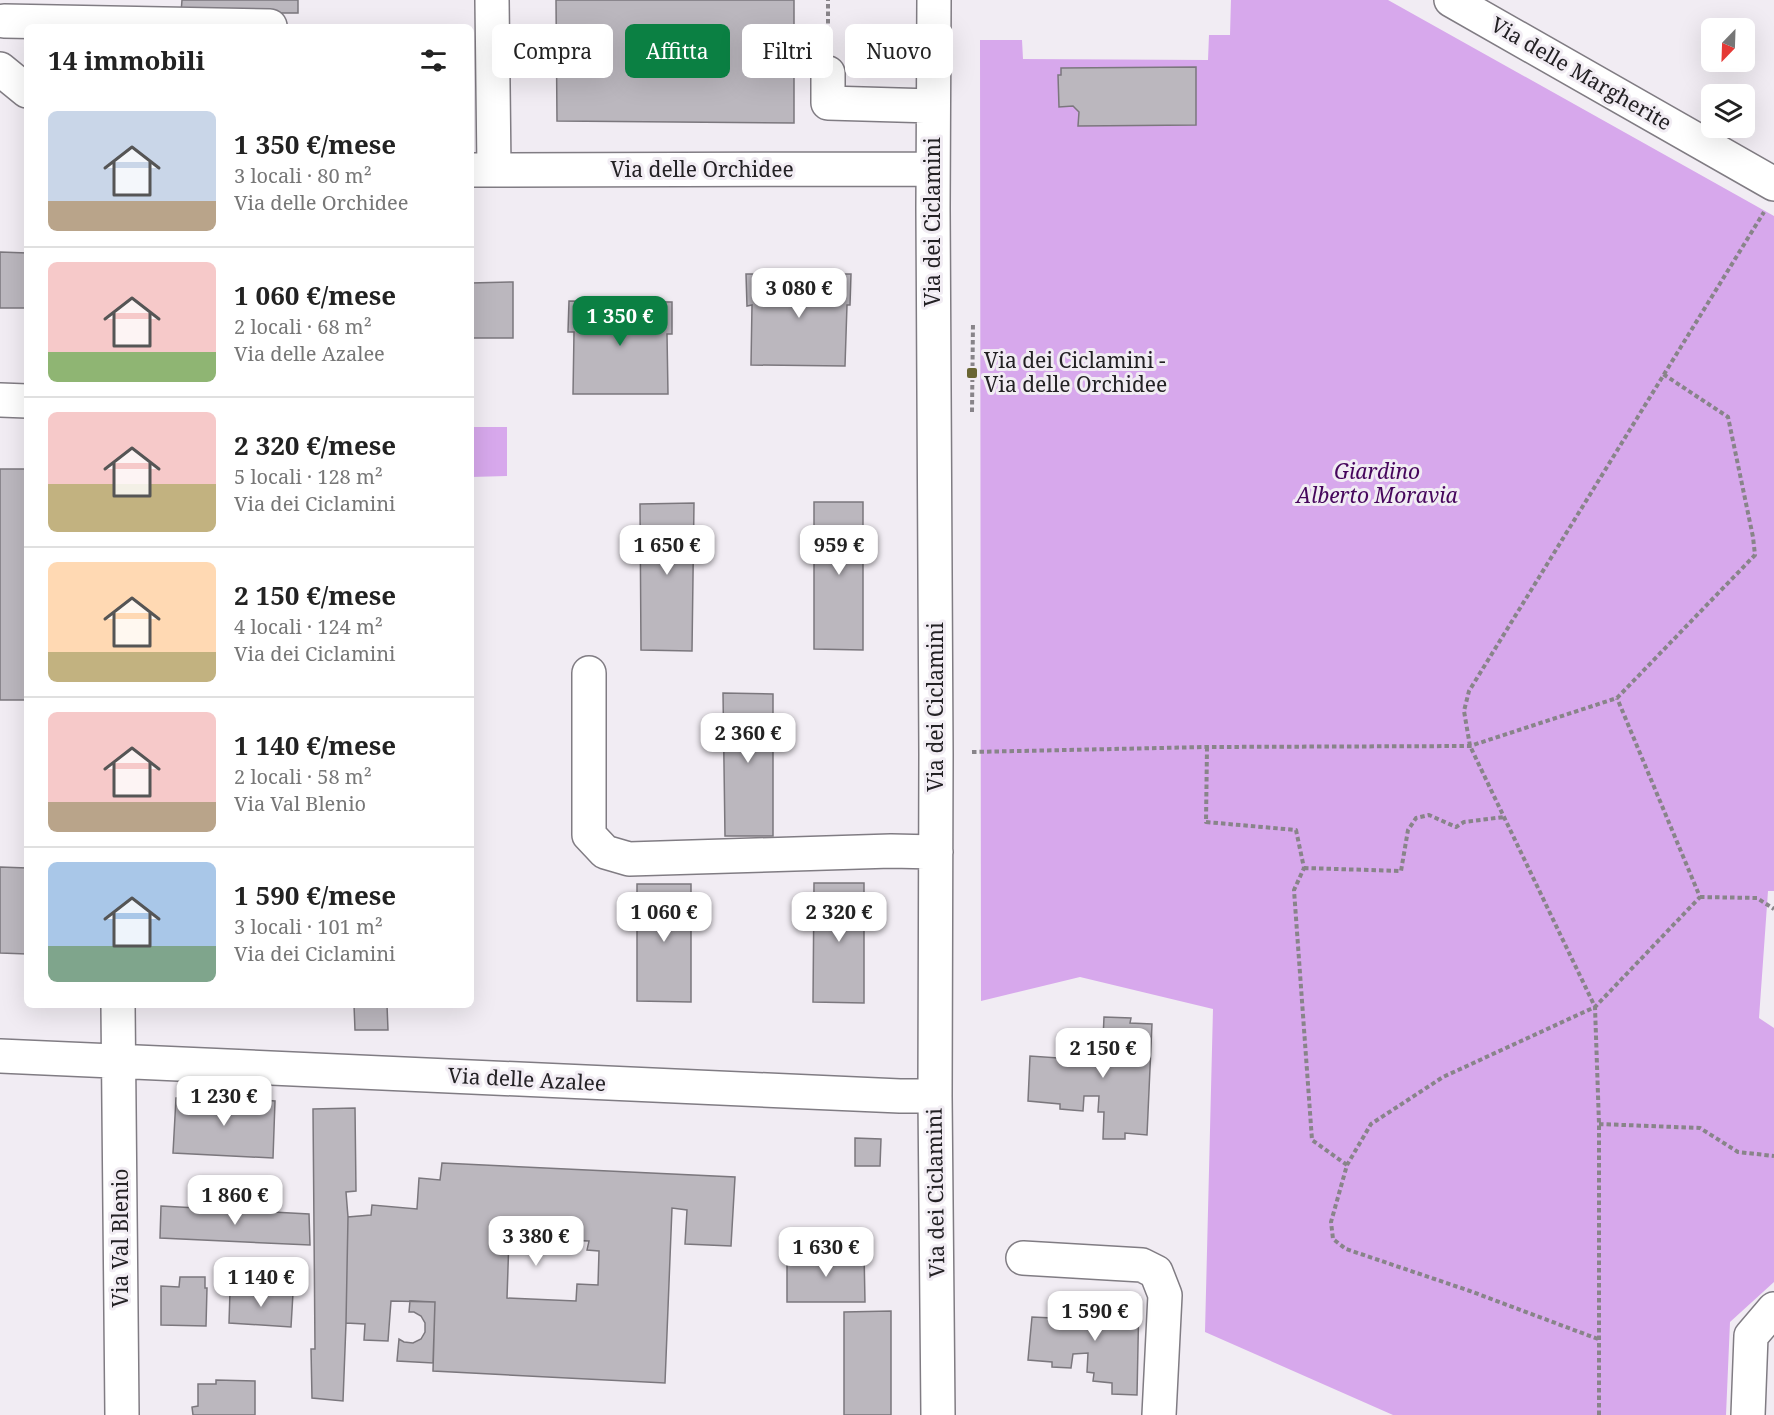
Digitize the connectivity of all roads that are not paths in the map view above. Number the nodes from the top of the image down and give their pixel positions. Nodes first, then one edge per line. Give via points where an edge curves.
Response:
1 (492, 0) edge
2 (934, 0) edge
3 (1451, 0) edge
4 (3, 19) edge
5 (194, 24) edge
6 (0, 69) edge
7 (828, 78) edge
8 (24, 89) edge
9 (933, 106) junction
10 (933, 169) junction
11 (483, 170) edge
12 (1770, 195) edge
13 (0, 400) edge
14 (24, 400) edge
15 (589, 673) dead end
16 (936, 852) junction
17 (118, 1008) edge
18 (0, 1056) edge
19 (118, 1062) junction
20 (935, 1096) junction
21 (1023, 1258) dead end
22 (1774, 1309) edge
23 (122, 1415) edge
24 (938, 1415) edge
25 (1159, 1415) edge
26 (1748, 1415) edge

1 - 11 street
2 - 9 street, Via dei Ciclamini
3 - 12 street, Via delle Margherite
4 - 5 street
6 - 8 street
7 - 9 street via 828,103
9 - 10 street, Via dei Ciclamini
10 - 11 street, Via delle Orchidee
10 - 16 street, Via dei Ciclamini
13 - 14 street
15 - 16 street via 589,835 605,852 629,859 891,850
16 - 20 street, Via dei Ciclamini
17 - 19 street
18 - 19 street, Via delle Azalee
19 - 20 street, Via delle Azalee
19 - 23 street, Via Val Blenio
20 - 24 street, Via dei Ciclamini
21 - 25 street via 1142,1265 1156,1272 1165,1295
22 - 26 street via 1751,1336

